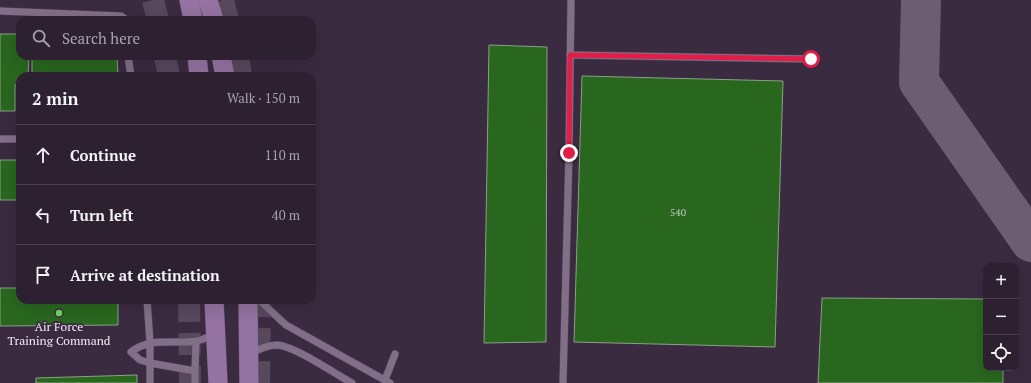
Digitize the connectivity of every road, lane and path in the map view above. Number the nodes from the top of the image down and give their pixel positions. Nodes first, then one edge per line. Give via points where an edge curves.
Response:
1 (189, 0) edge
2 (208, 0) edge
3 (571, 0) edge
4 (0, 11) edge
5 (121, 16) edge
6 (191, 16) edge
7 (213, 16) edge
8 (570, 55) junction
9 (811, 59) dead end
10 (129, 60) edge
11 (198, 60) edge
12 (222, 60) edge
13 (130, 72) edge
14 (200, 72) edge
15 (224, 72) edge
16 (0, 139) edge
17 (16, 139) edge
18 (147, 304) edge
19 (214, 304) edge
20 (248, 304) edge
21 (263, 304) edge
22 (216, 335) junction
23 (196, 341) junction
24 (150, 342) junction
25 (395, 354) dead end
26 (249, 357) junction
27 (150, 363) junction
28 (195, 371) junction
29 (388, 382) edge
30 (150, 383) edge
31 (195, 383) edge
32 (218, 383) edge
33 (249, 383) edge
34 (352, 383) edge
35 (563, 383) edge

1 - 6 main road
2 - 7 main road
3 - 8 lane
4 - 5 lane
8 - 9 lane
8 - 35 lane
10 - 13 lane
11 - 14 main road
12 - 15 main road
16 - 17 lane
18 - 24 lane
19 - 22 main road
20 - 26 main road
21 - 29 lane via 286,325
22 - 23 lane
22 - 32 main road
23 - 24 lane
23 - 28 lane
24 - 27 lane
24 - 27 lane via 131,352 140,360
25 - 29 lane
26 - 33 main road
26 - 34 lane via 252,352 264,347 278,345 295,351
27 - 28 lane
27 - 30 lane
28 - 31 lane

